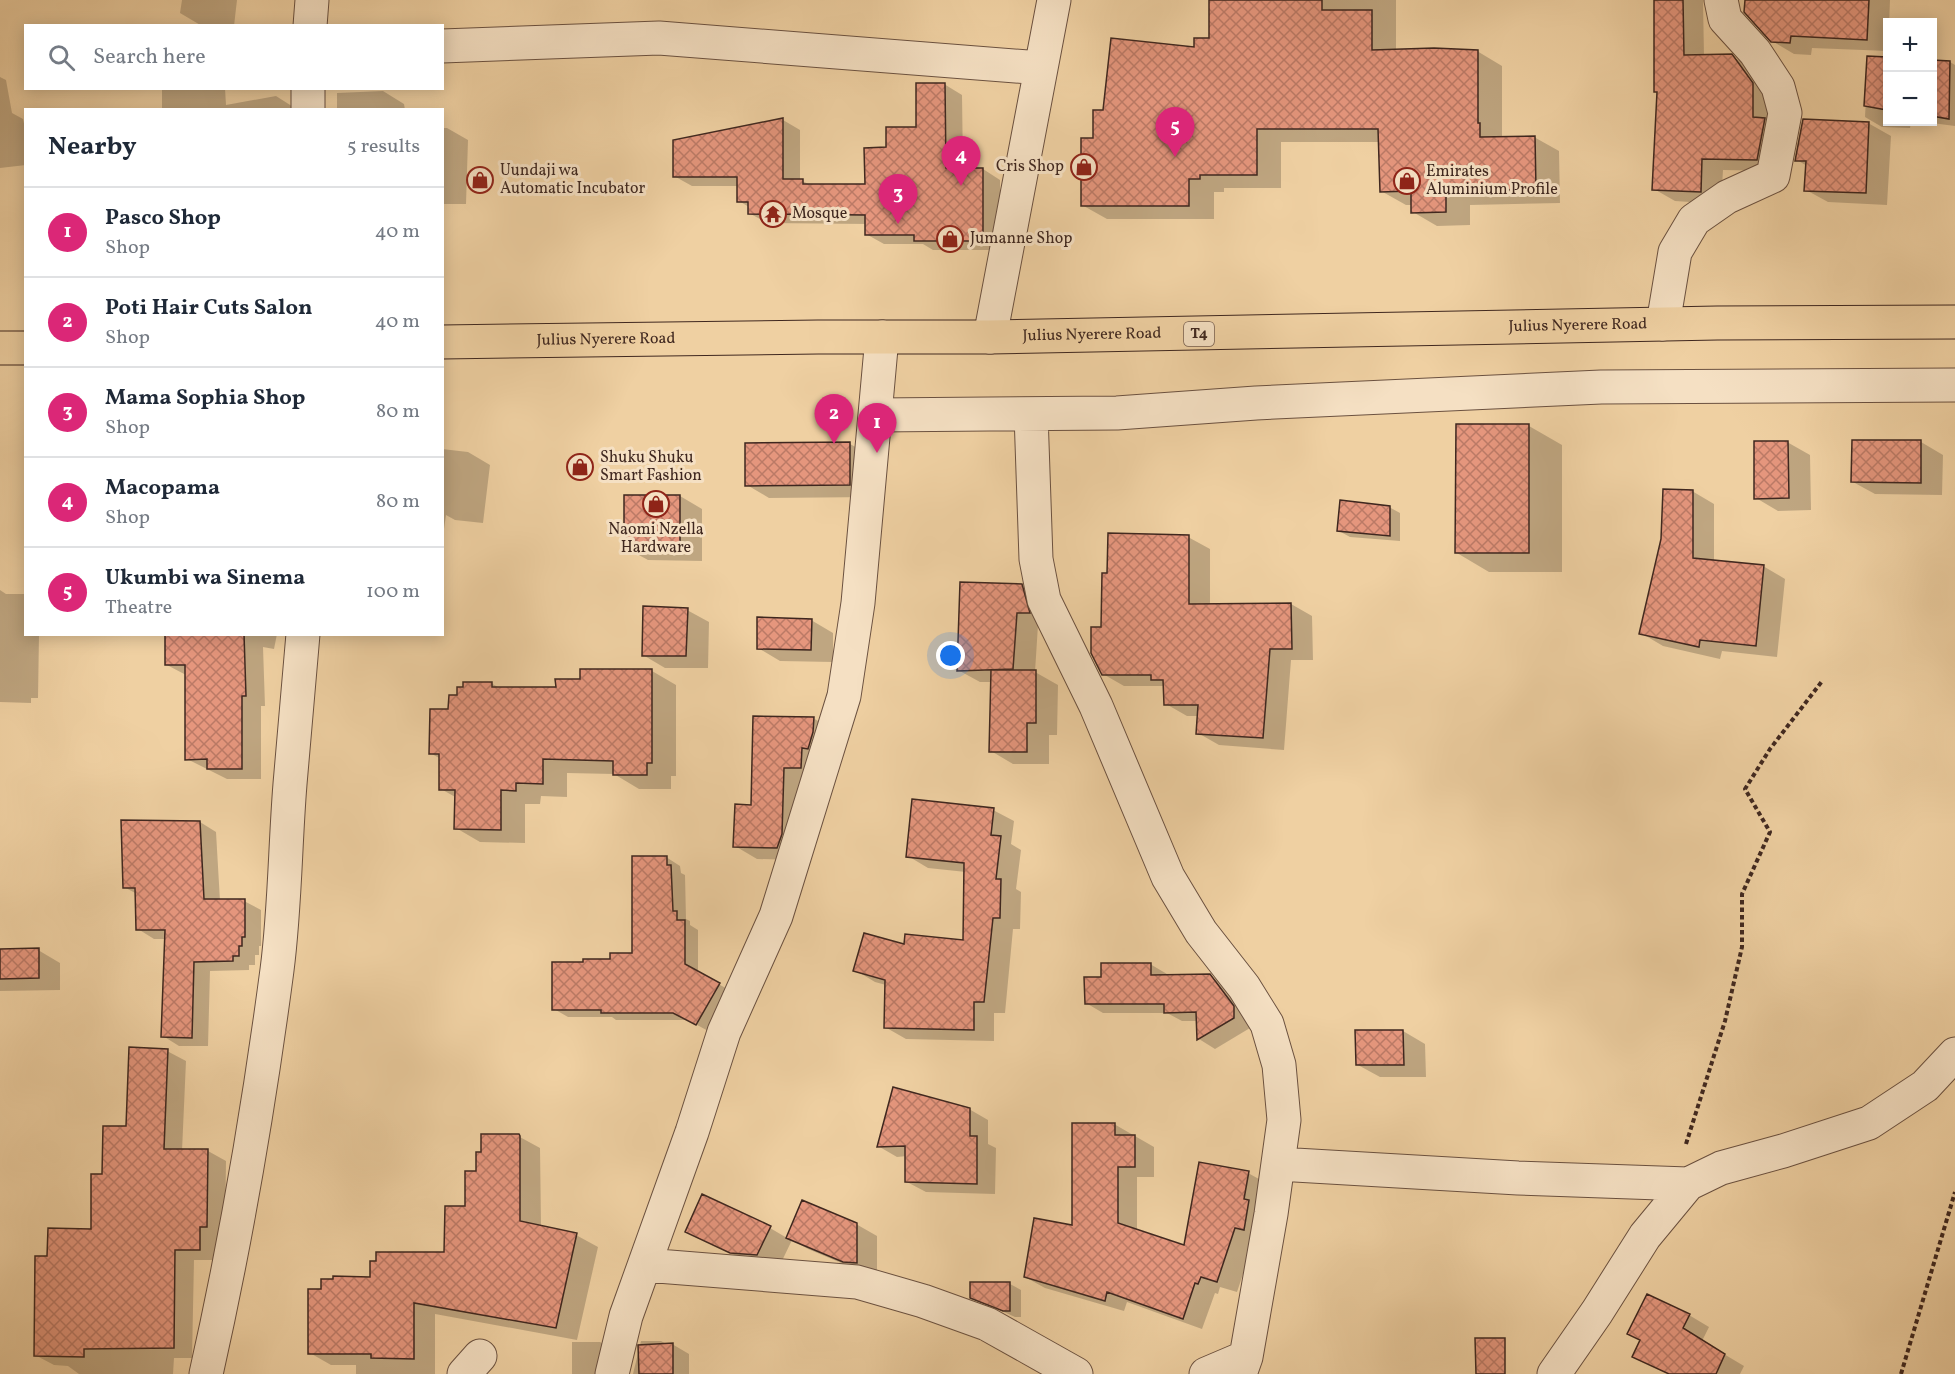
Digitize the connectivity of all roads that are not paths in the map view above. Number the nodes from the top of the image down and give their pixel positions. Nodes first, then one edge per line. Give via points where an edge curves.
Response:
1 (312, 0) edge
2 (1054, 0) edge
3 (1721, 0) edge
4 (310, 24) edge
5 (444, 46) edge
6 (1041, 69) junction
7 (308, 90) edge
8 (308, 108) edge
9 (1955, 322) edge
10 (1663, 324) junction
11 (882, 337) junction
12 (990, 337) junction
13 (444, 342) edge
14 (0, 348) edge
15 (24, 348) edge
16 (1955, 385) edge
17 (1031, 414) junction
18 (876, 415) junction
19 (303, 636) edge
20 (1955, 1054) edge
21 (1278, 1164) junction
22 (1688, 1184) junction
23 (645, 1265) junction
24 (1243, 1365) edge
25 (206, 1374) edge
26 (612, 1374) edge
27 (1076, 1374) edge
28 (1206, 1374) edge
29 (1554, 1374) edge

1 - 4 street
2 - 6 street
3 - 10 street via 1725,19 1755,52 1778,87 1785,113 1781,143 1773,176 1727,197 1694,220 1675,252
5 - 6 street via 659,38
6 - 12 street
7 - 8 street
9 - 10 highway, Julius Nyerere Road / T4
10 - 12 highway, Julius Nyerere Road / T4
11 - 12 highway, Julius Nyerere Road / T4
11 - 13 highway, Julius Nyerere Road / T4
11 - 18 street
14 - 15 highway
16 - 17 street via 1600,387 1117,413
17 - 18 street
17 - 21 street via 1036,559 1044,600 1096,706 1168,877 1201,932 1267,1024 1279,1065 1284,1120
18 - 23 street via 858,603 844,696 776,916 724,1032
19 - 25 street via 277,970 231,1251
20 - 22 street via 1925,1086 1869,1123 1721,1168
21 - 22 street
21 - 24 street
22 - 29 street via 1646,1236
23 - 26 street via 626,1316
23 - 27 street via 857,1282 987,1324
24 - 28 street

